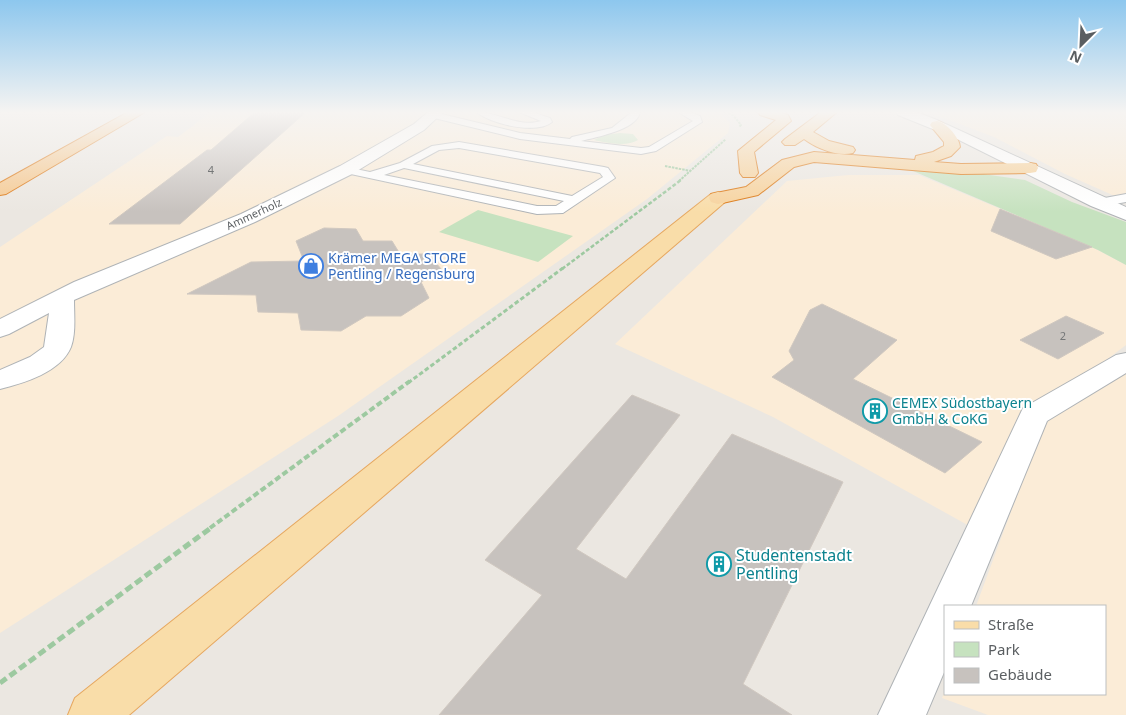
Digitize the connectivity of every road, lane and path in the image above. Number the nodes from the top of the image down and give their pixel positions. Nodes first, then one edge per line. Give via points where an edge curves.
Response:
1 (49, 145) edge
2 (79, 145) edge
3 (387, 145) edge
4 (442, 145) edge
5 (461, 145) edge
6 (595, 145) edge
7 (658, 145) edge
8 (719, 145) edge
9 (753, 145) edge
10 (785, 145) edge
11 (829, 145) edge
12 (952, 145) edge
13 (981, 145) edge
14 (780, 149) dead end
15 (922, 159) junction
16 (1011, 159) junction
17 (764, 161) dead end
18 (404, 165) junction
19 (9, 167) dead end
20 (1030, 168) junction
21 (346, 170) junction
22 (749, 174) junction
23 (371, 175) junction
24 (0, 190) edge
25 (718, 198) junction
26 (1126, 198) edge
27 (574, 200) junction
28 (1098, 203) junction
29 (1126, 214) edge
30 (62, 297) junction
31 (0, 329) edge
32 (1126, 361) edge
33 (0, 380) edge
34 (950, 605) edge
35 (944, 620) edge
36 (0, 683) edge
37 (92, 715) edge
38 (902, 715) edge

1 - 19 highway
2 - 24 highway
3 - 21 street, Ammerholz
4 - 18 lane
5 - 27 lane via 604,170 609,178
6 - 7 lane via 630,150 652,149
8 - 36 path via 652,203
9 - 22 highway via 746,151
10 - 14 highway
11 - 15 highway via 867,154
12 - 15 highway via 939,156
13 - 16 street
15 - 16 highway
16 - 20 street
17 - 22 highway
18 - 23 lane
18 - 27 lane
20 - 25 highway via 962,169 814,158 788,163 752,191
20 - 28 street
21 - 23 lane
21 - 30 street, Ammerholz via 248,218
22 - 25 highway
23 - 27 lane via 536,210 559,210
25 - 37 main road
26 - 28 lane
28 - 29 street
30 - 31 street, Ammerholz
30 - 33 street via 57,348 41,362
32 - 34 street via 1034,415
35 - 38 street

